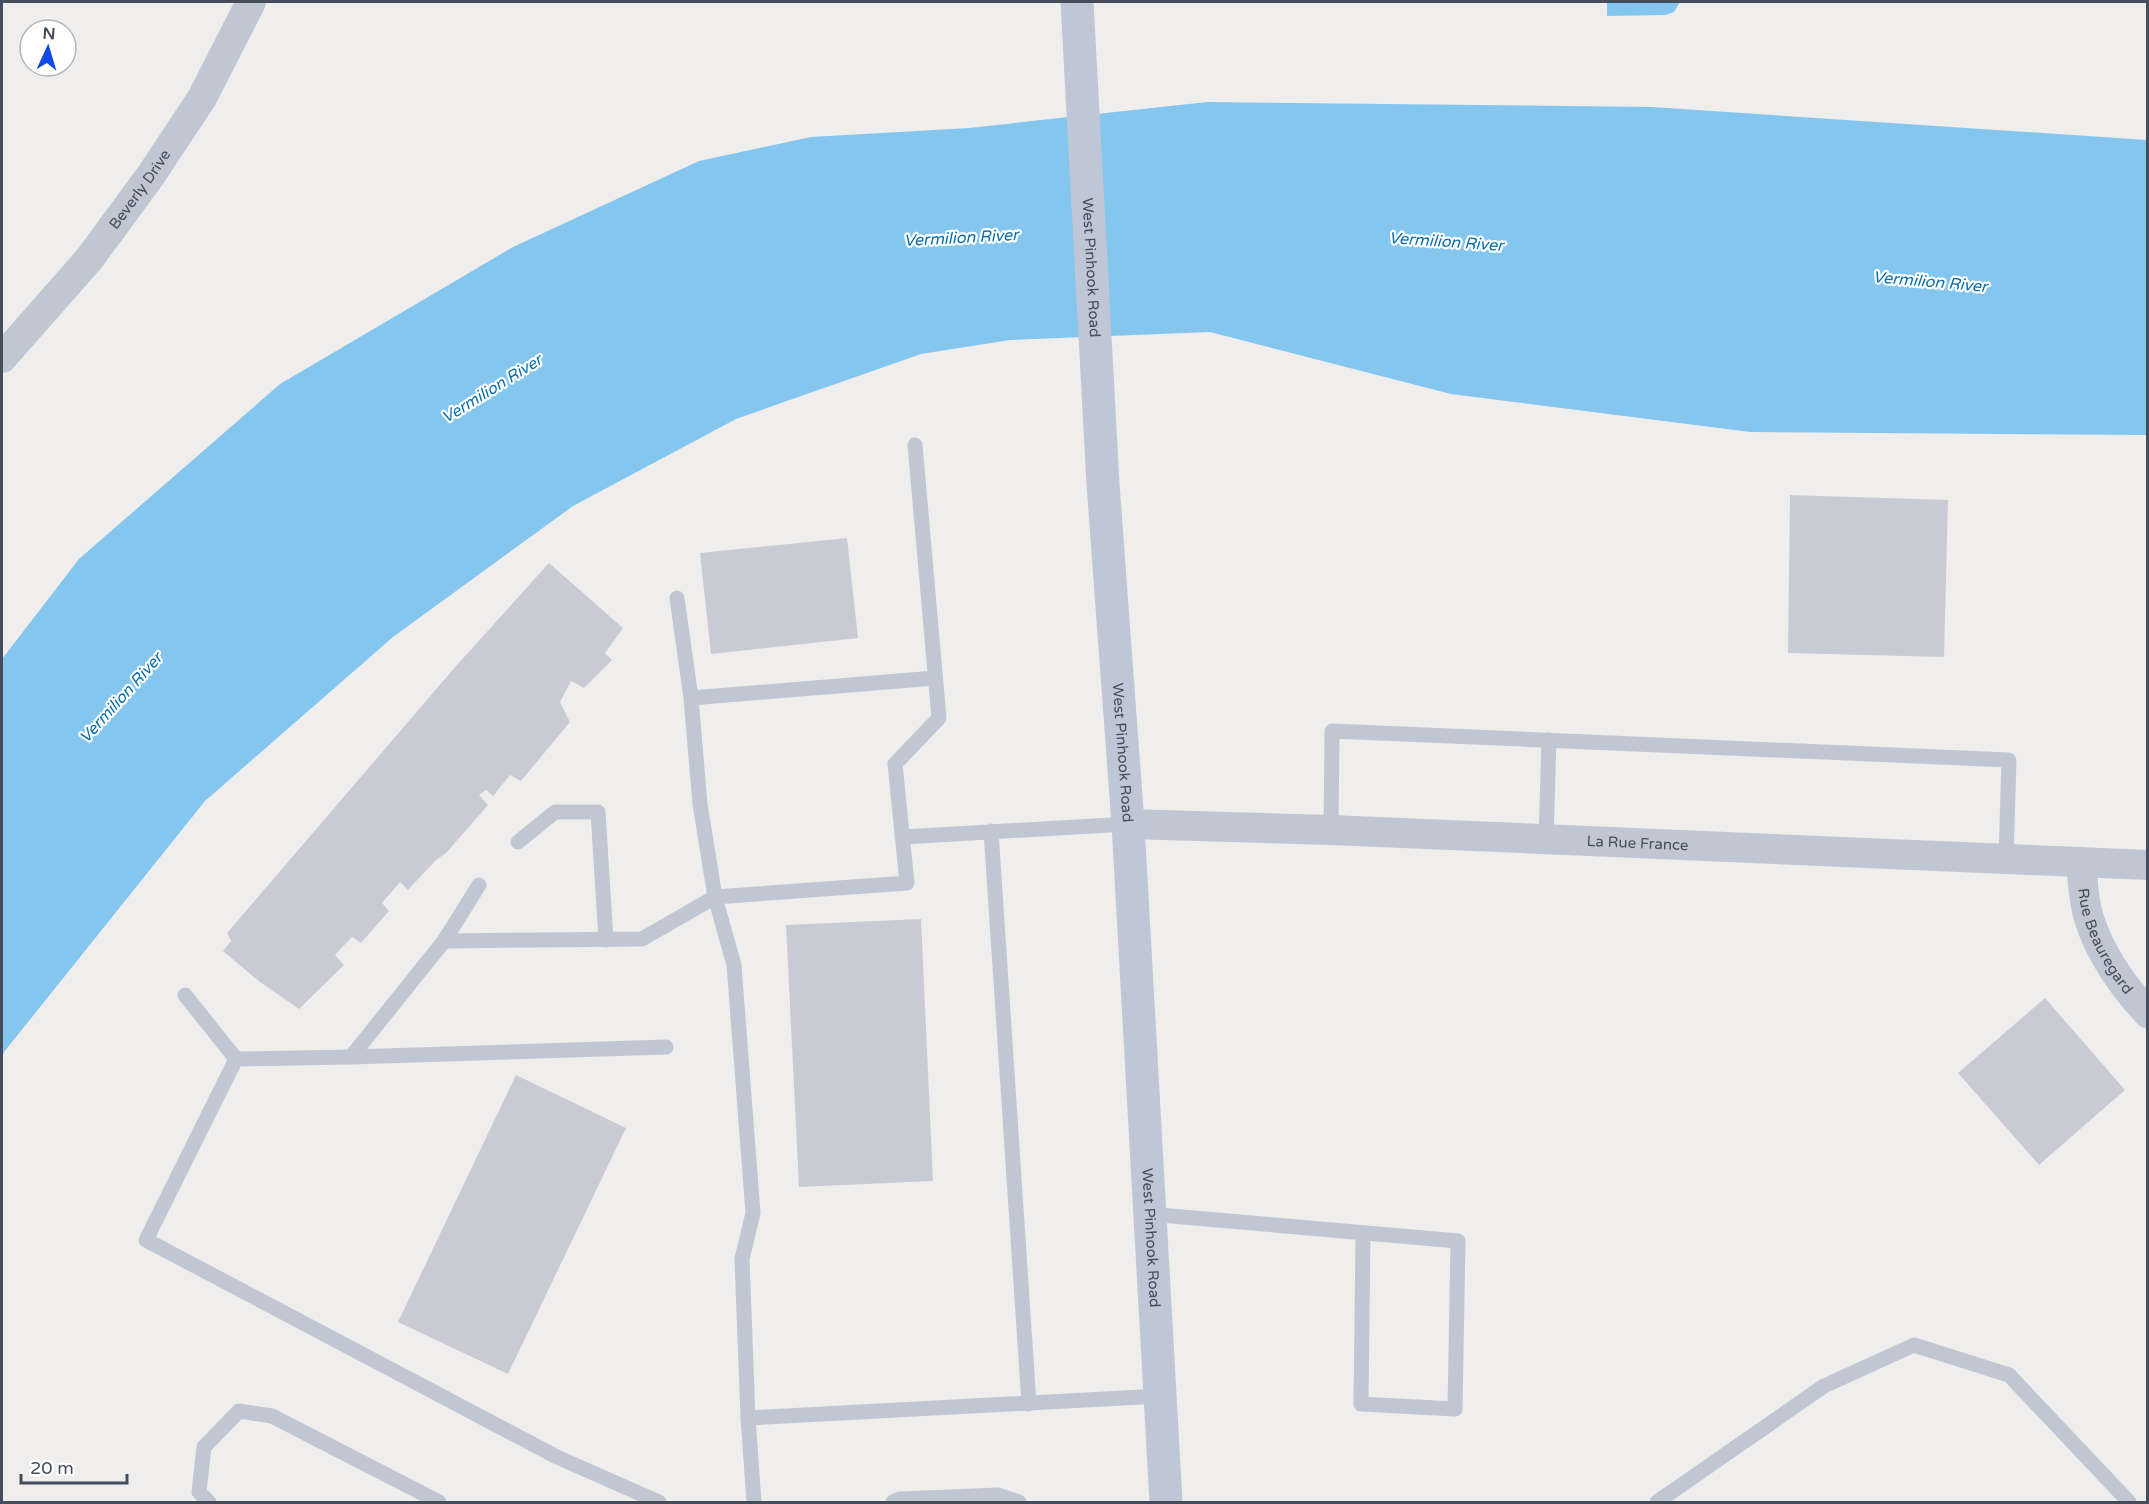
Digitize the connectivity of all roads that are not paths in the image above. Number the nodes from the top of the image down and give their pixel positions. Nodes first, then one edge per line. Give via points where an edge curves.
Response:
1 (250, 2) edge
2 (1077, 2) edge
3 (2, 358) edge
4 (915, 446) dead end
5 (677, 598) dead end
6 (935, 678) junction
7 (691, 698) junction
8 (1550, 740) junction
9 (1128, 824) junction
10 (1331, 830) junction
11 (991, 831) junction
12 (903, 837) junction
13 (1546, 839) junction
14 (518, 842) dead end
15 (2006, 859) junction
16 (2082, 862) junction
17 (2148, 865) edge
18 (479, 885) dead end
19 (715, 897) junction
20 (606, 940) junction
21 (444, 941) junction
22 (185, 995) dead end
23 (2148, 1013) edge
24 (666, 1047) dead end
25 (351, 1057) junction
26 (236, 1059) junction
27 (1148, 1214) junction
28 (1363, 1234) junction
29 (1160, 1396) junction
30 (1029, 1404) junction
31 (748, 1418) junction
32 (209, 1503) edge
33 (439, 1503) edge
34 (659, 1503) edge
35 (754, 1503) edge
36 (893, 1503) edge
37 (1019, 1503) edge
38 (1166, 1503) edge
39 (1657, 1503) edge
40 (2129, 1503) edge

1 - 3 street, Beverly Drive via 202,98 151,175 90,258
2 - 9 main road, West Pinhook Road via 1103,484
4 - 6 lane
5 - 7 lane
6 - 7 lane
6 - 12 lane via 939,718 895,764
7 - 19 lane via 700,804
8 - 10 lane via 1332,731
8 - 13 lane
8 - 15 lane via 2008,760
9 - 10 street, La Rue France
9 - 11 lane
9 - 27 main road, West Pinhook Road
10 - 13 street, La Rue France
11 - 12 lane
11 - 30 lane
12 - 19 lane via 907,883
13 - 15 street, La Rue France
14 - 20 lane via 555,812 598,812
15 - 16 street, La Rue France
16 - 17 street, La Rue France
16 - 23 street, Rue Beauregard via 2086,907 2095,937 2122,981
18 - 21 lane
19 - 20 lane via 642,939
19 - 31 lane via 734,965 753,1213 742,1259
20 - 21 lane
21 - 25 lane
22 - 26 lane
24 - 25 lane
25 - 26 lane
26 - 34 lane via 146,1240 557,1457
27 - 28 lane
27 - 29 main road, West Pinhook Road
28 - 28 lane via 1458,1241 1455,1409 1361,1404
29 - 30 lane
29 - 38 main road, West Pinhook Road
30 - 31 lane
31 - 35 lane
32 - 33 lane via 199,1492 204,1447 239,1411 272,1416
36 - 37 lane via 900,1499 998,1495
39 - 40 lane via 1824,1386 1914,1345 2009,1375

